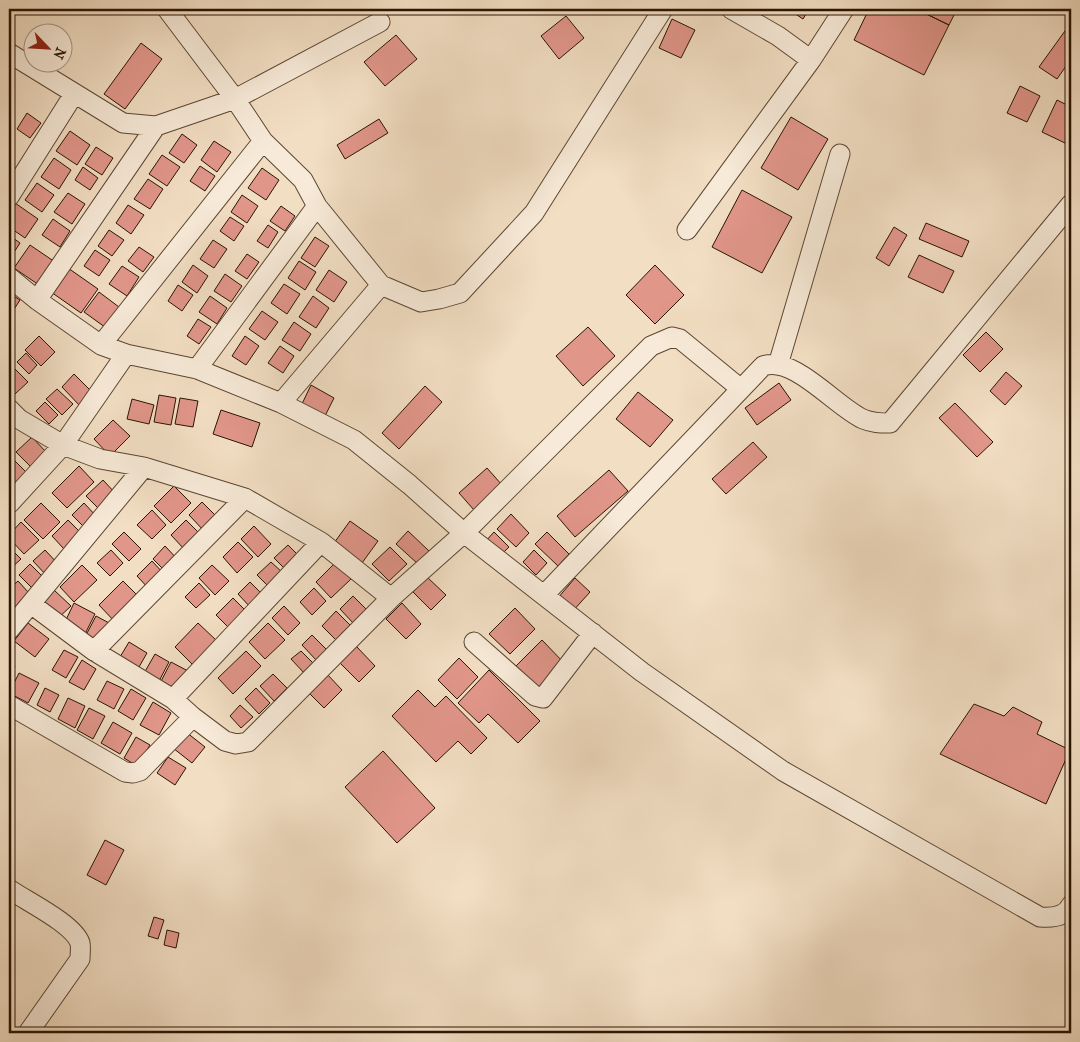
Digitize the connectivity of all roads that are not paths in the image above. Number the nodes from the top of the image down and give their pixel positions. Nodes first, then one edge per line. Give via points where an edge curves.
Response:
1 (167, 9) edge
2 (663, 9) edge
3 (731, 9) edge
4 (844, 9) edge
5 (380, 22) dead end
6 (9, 53) edge
7 (811, 60) junction
8 (74, 94) junction
9 (235, 99) junction
10 (156, 126) junction
11 (263, 141) junction
12 (840, 154) dead end
13 (9, 197) edge
14 (1071, 204) edge
15 (317, 206) junction
16 (687, 230) dead end
17 (9, 277) edge
18 (381, 285) junction
19 (37, 300) junction
20 (101, 345) junction
21 (126, 354) junction
22 (778, 365) junction
23 (197, 369) junction
24 (741, 389) junction
25 (281, 403) junction
26 (12, 419) edge
27 (63, 444) junction
28 (144, 467) junction
29 (245, 498) junction
30 (9, 504) edge
31 (464, 533) junction
32 (321, 542) junction
33 (544, 595) junction
34 (391, 598) junction
35 (31, 604) junction
36 (9, 630) edge
37 (592, 633) junction
38 (474, 642) dead end
39 (94, 651) junction
40 (173, 699) junction
41 (9, 705) edge
42 (193, 717) junction
43 (9, 889) edge
44 (1071, 905) edge
45 (28, 1033) edge

1 - 9 street
2 - 18 street via 534,213 460,293 421,302
3 - 7 street
4 - 7 street
5 - 9 street
6 - 8 street
7 - 16 street
8 - 10 street via 123,123
8 - 13 street
9 - 10 street
9 - 11 street
10 - 19 street
11 - 15 street via 303,180
11 - 20 street
12 - 22 street
14 - 22 street via 890,423 861,418 793,370
15 - 18 street
15 - 23 street
17 - 19 street
18 - 25 street
19 - 20 street
20 - 21 street
21 - 23 street
21 - 27 street
22 - 24 street via 763,366
23 - 25 street
24 - 31 street via 680,339 672,336 663,339 651,346
24 - 33 street
25 - 31 street via 354,440
26 - 27 street
27 - 28 street via 100,459
27 - 30 street
28 - 29 street
28 - 35 street
29 - 32 street
29 - 39 street
31 - 33 street
31 - 34 street
32 - 34 street
32 - 40 street
33 - 37 street
34 - 42 street via 248,742 236,744 226,740
35 - 36 street
35 - 39 street
37 - 38 street via 543,698 535,696
37 - 44 street via 784,771 1040,917 1054,918
39 - 40 street
40 - 42 street
41 - 42 street via 125,772 133,773 140,770
43 - 45 street via 65,925 79,942 81,950 80,959

